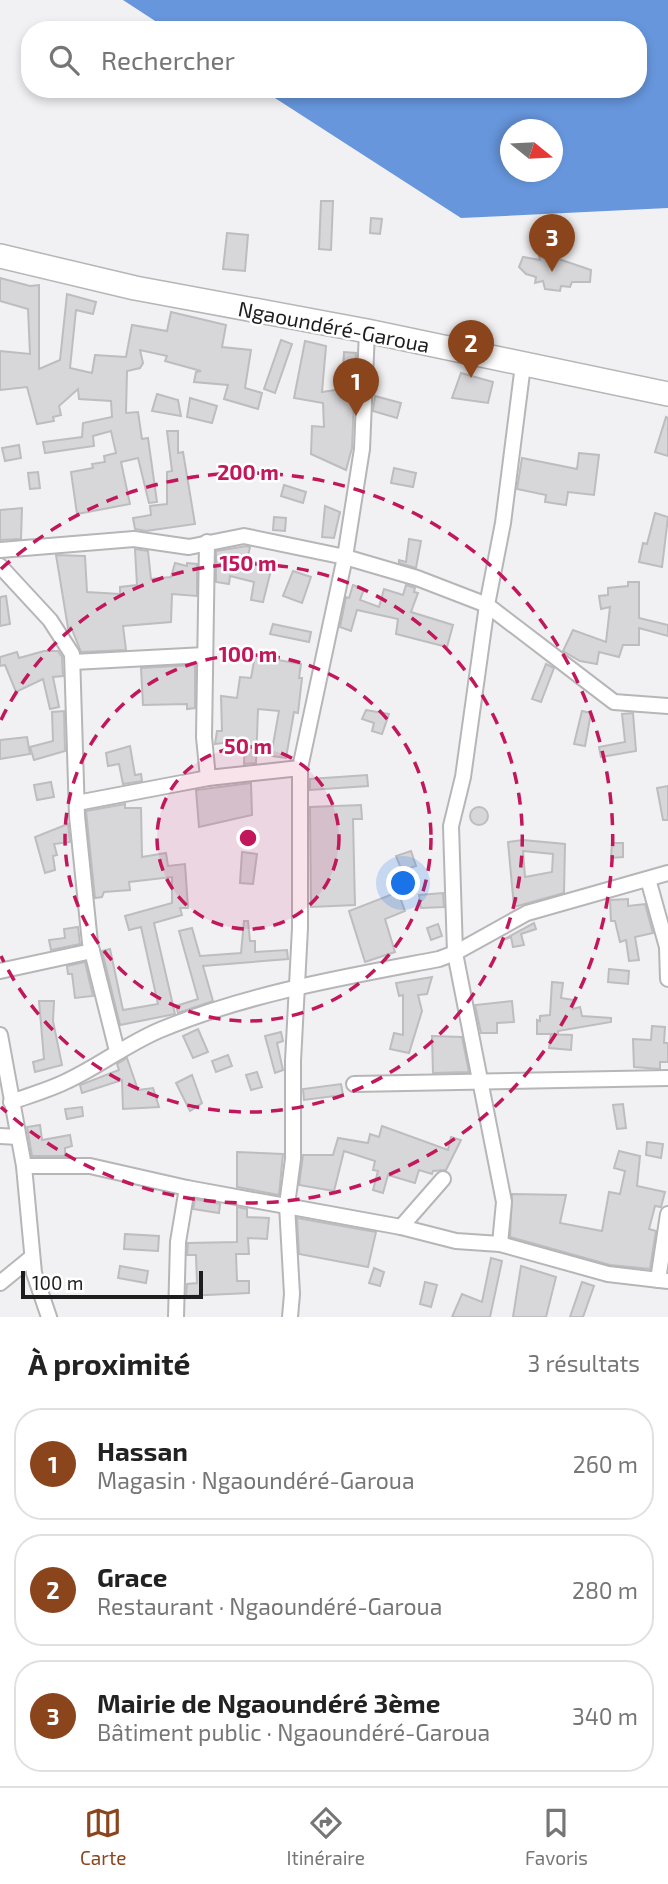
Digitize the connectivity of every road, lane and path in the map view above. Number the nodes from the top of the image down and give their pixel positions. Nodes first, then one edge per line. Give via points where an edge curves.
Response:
1 (0, 256) edge
2 (367, 331) junction
3 (523, 365) junction
4 (668, 394) edge
5 (207, 542) junction
6 (0, 551) edge
7 (345, 557) junction
8 (0, 566) edge
9 (487, 605) junction
10 (205, 655) junction
11 (73, 662) junction
12 (668, 706) edge
13 (300, 768) junction
14 (208, 778) junction
15 (77, 803) junction
16 (668, 873) edge
17 (648, 879) junction
18 (92, 951) junction
19 (455, 953) junction
20 (0, 971) edge
21 (668, 979) edge
22 (296, 987) junction
23 (0, 1035) edge
24 (117, 1051) junction
25 (668, 1079) edge
26 (481, 1081) junction
27 (354, 1084) dead end
28 (12, 1102) junction
29 (0, 1136) edge
30 (18, 1137) junction
31 (24, 1166) junction
32 (443, 1179) dead end
33 (187, 1188) junction
34 (287, 1205) junction
35 (668, 1214) edge
36 (401, 1227) junction
37 (500, 1244) junction
38 (32, 1257) junction
39 (663, 1281) edge
40 (0, 1283) edge
41 (50, 1317) edge
42 (176, 1317) edge
43 (290, 1317) edge

1 - 2 highway, Ngaoundéré-Garoua via 135,288
2 - 3 highway, Ngaoundéré-Garoua
2 - 7 street via 362,449
3 - 4 highway, Ngaoundéré-Garoua
3 - 9 street via 503,523
5 - 6 street via 189,547 134,539
5 - 7 street via 244,536
5 - 10 street
7 - 9 street
7 - 13 street
8 - 11 street via 64,638
9 - 12 street via 614,702
9 - 19 street via 452,825
10 - 11 street
10 - 14 street
11 - 15 street
13 - 14 street
13 - 22 street
14 - 15 street
15 - 18 street
16 - 17 street
17 - 19 street via 515,918
17 - 21 street via 667,947
18 - 20 street
18 - 24 street
19 - 22 street
19 - 26 street
22 - 24 street via 161,1030
22 - 34 street via 293,1158
23 - 28 street
24 - 28 street via 69,1080
25 - 26 street
26 - 27 street
26 - 37 street via 504,1202
28 - 30 street
29 - 30 street
30 - 31 street
31 - 33 street via 90,1166
31 - 38 street
32 - 36 street
33 - 34 street
33 - 42 street via 178,1242
34 - 36 street
34 - 43 street
35 - 39 street
36 - 37 street via 456,1241
37 - 39 street via 608,1274
38 - 40 street
38 - 41 street

